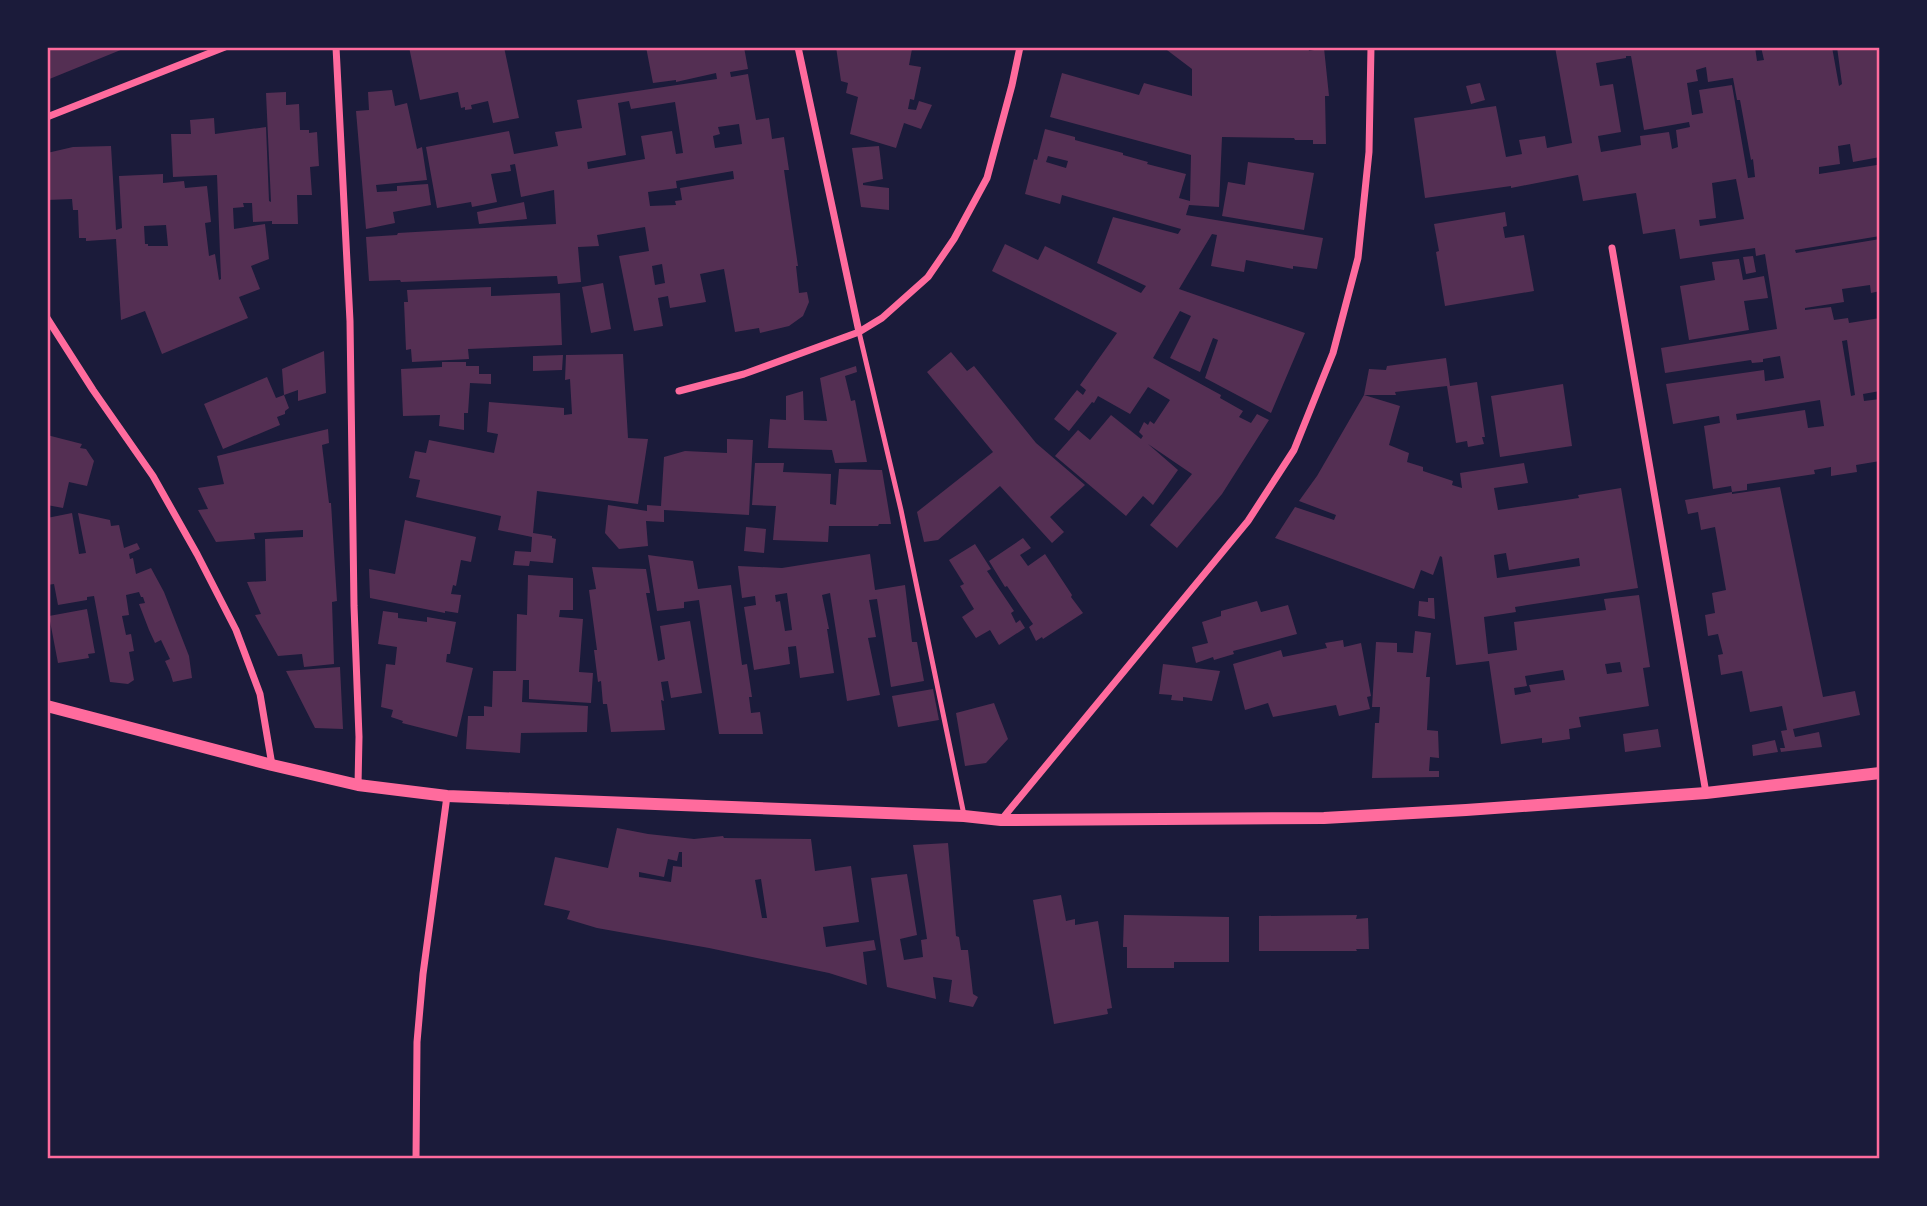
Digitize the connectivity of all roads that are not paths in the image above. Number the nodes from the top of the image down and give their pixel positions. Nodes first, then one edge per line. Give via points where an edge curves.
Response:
1 (225, 47) edge
2 (336, 47) edge
3 (798, 47) edge
4 (1020, 47) edge
5 (1371, 47) edge
6 (47, 117) edge
7 (1612, 248) dead end
8 (47, 318) edge
9 (859, 332) junction
10 (679, 391) dead end
11 (47, 706) edge
12 (272, 765) junction
13 (1880, 774) edge
14 (358, 785) junction
15 (1706, 793) junction
16 (447, 796) junction
17 (964, 816) junction
18 (1002, 820) junction
19 (416, 1159) edge

1 - 6 street
2 - 14 street via 350,321
3 - 9 street
4 - 9 street via 987,178 954,239 928,277
5 - 18 street via 1369,152 1357,258 1333,353 1294,450 1248,521
7 - 15 street
8 - 12 street via 153,476 236,630 260,694
9 - 10 street via 744,374
9 - 17 lane
11 - 12 street
12 - 14 street
13 - 15 street
14 - 16 street
15 - 18 street via 1324,818
16 - 17 street
16 - 19 street via 417,1042
17 - 18 street

